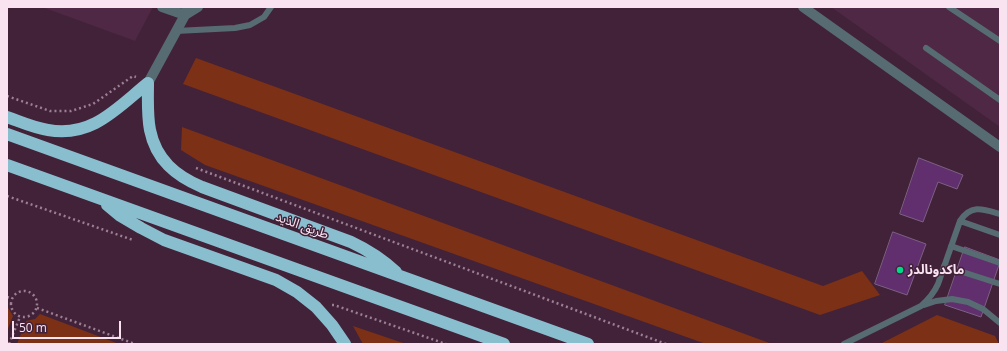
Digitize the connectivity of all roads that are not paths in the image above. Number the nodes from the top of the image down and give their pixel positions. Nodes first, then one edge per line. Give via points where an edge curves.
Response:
1 (162, 7) edge
2 (198, 7) edge
3 (271, 7) edge
4 (803, 7) edge
5 (949, 7) edge
6 (186, 11) edge
7 (176, 31) junction
8 (1000, 41) edge
9 (926, 48) dead end
10 (148, 83) junction
11 (1000, 100) edge
12 (7, 117) edge
13 (7, 134) edge
14 (1000, 147) edge
15 (7, 165) edge
16 (100, 199) junction
17 (1000, 214) edge
18 (960, 221) junction
19 (1000, 235) edge
20 (951, 246) junction
21 (1000, 263) edge
22 (944, 266) junction
23 (401, 277) junction
24 (1000, 284) edge
25 (921, 306) junction
26 (1000, 323) edge
27 (345, 344) edge
28 (504, 344) edge
29 (588, 344) edge
30 (844, 344) edge

1 - 6 street
2 - 6 street
3 - 7 lane via 264,17 250,25
4 - 14 street
5 - 8 lane
6 - 7 street
7 - 10 street
9 - 11 lane
10 - 12 highway via 109,116 80,129 49,130
10 - 23 highway via 148,118 154,144 160,156 178,175 202,187 351,242 384,262
13 - 23 highway, طريق الذيد
15 - 16 highway
16 - 27 highway via 120,215 164,240 276,280 297,292 316,307
16 - 28 highway
17 - 18 lane via 975,209
18 - 19 lane
18 - 20 lane
20 - 21 lane
20 - 22 lane
22 - 24 lane
22 - 25 lane via 934,293
23 - 29 highway, طريق الذيد
25 - 26 lane via 952,299 968,302 983,309
25 - 30 lane

